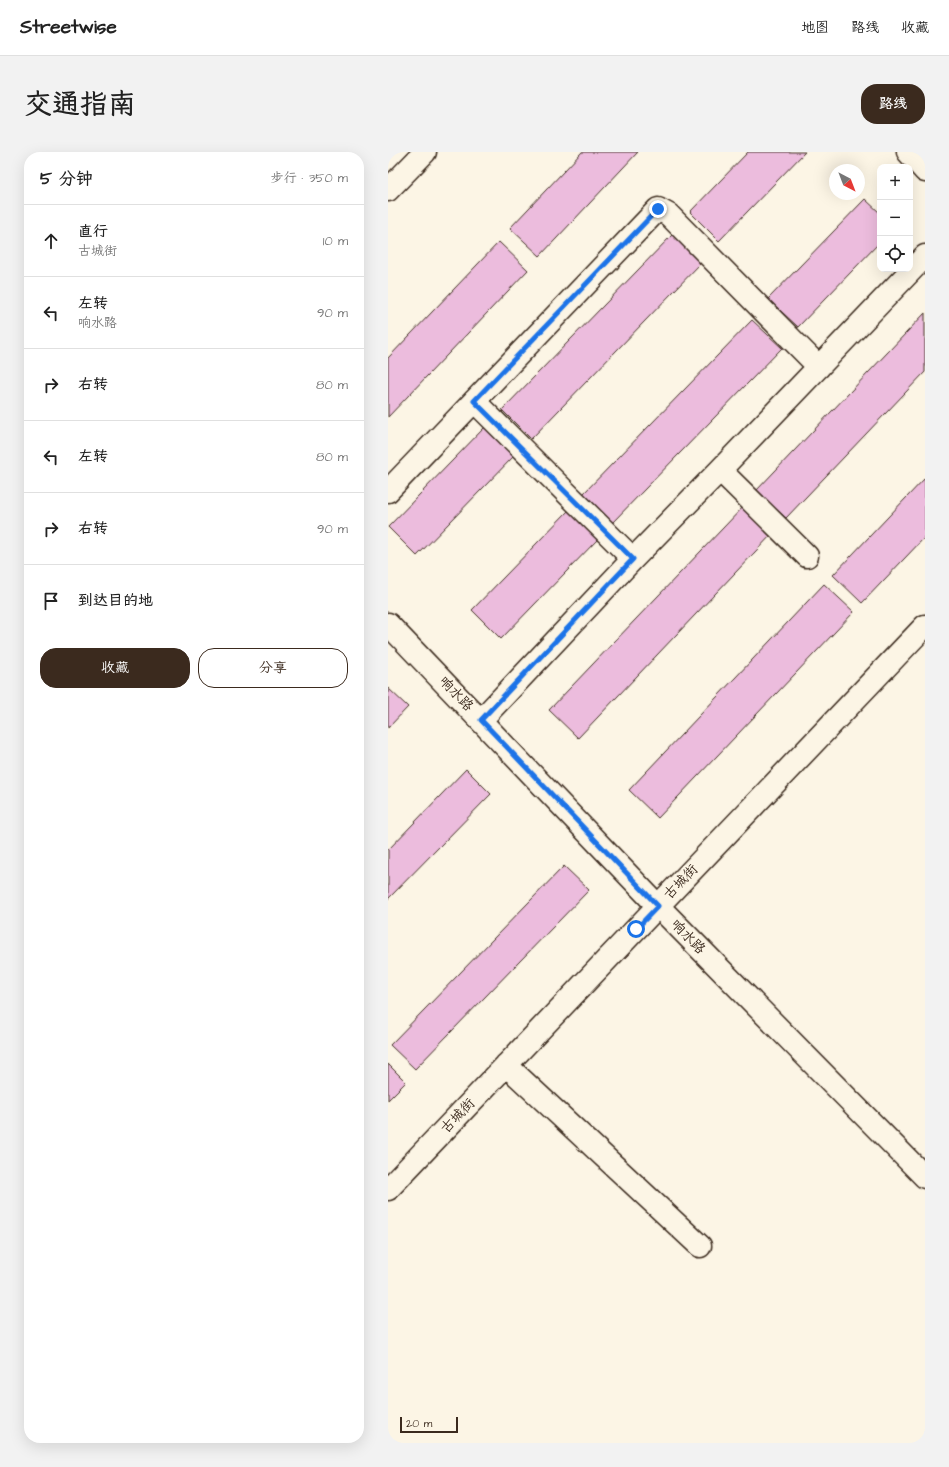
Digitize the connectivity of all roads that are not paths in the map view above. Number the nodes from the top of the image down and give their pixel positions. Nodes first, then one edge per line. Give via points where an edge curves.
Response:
1 (424, 152) edge
2 (908, 152) edge
3 (925, 171) edge
4 (388, 190) edge
5 (925, 256) edge
6 (819, 367) junction
7 (474, 401) junction
8 (720, 470) junction
9 (388, 491) edge
10 (807, 556) dead end
11 (633, 559) junction
12 (388, 624) edge
13 (925, 626) edge
14 (481, 720) junction
15 (658, 906) junction
16 (506, 1065) junction
17 (925, 1178) edge
18 (388, 1189) edge
19 (700, 1246) dead end

1 - 4 street
2 - 3 street
5 - 6 street
6 - 7 street via 669,215 658,209
6 - 8 street
7 - 9 street
7 - 11 street
8 - 10 street
8 - 11 street
11 - 14 street
12 - 14 street, 响水路
13 - 15 street, 古城街
14 - 15 street, 响水路
15 - 16 street, 古城街
15 - 17 street, 响水路
16 - 18 street, 古城街
16 - 19 street

